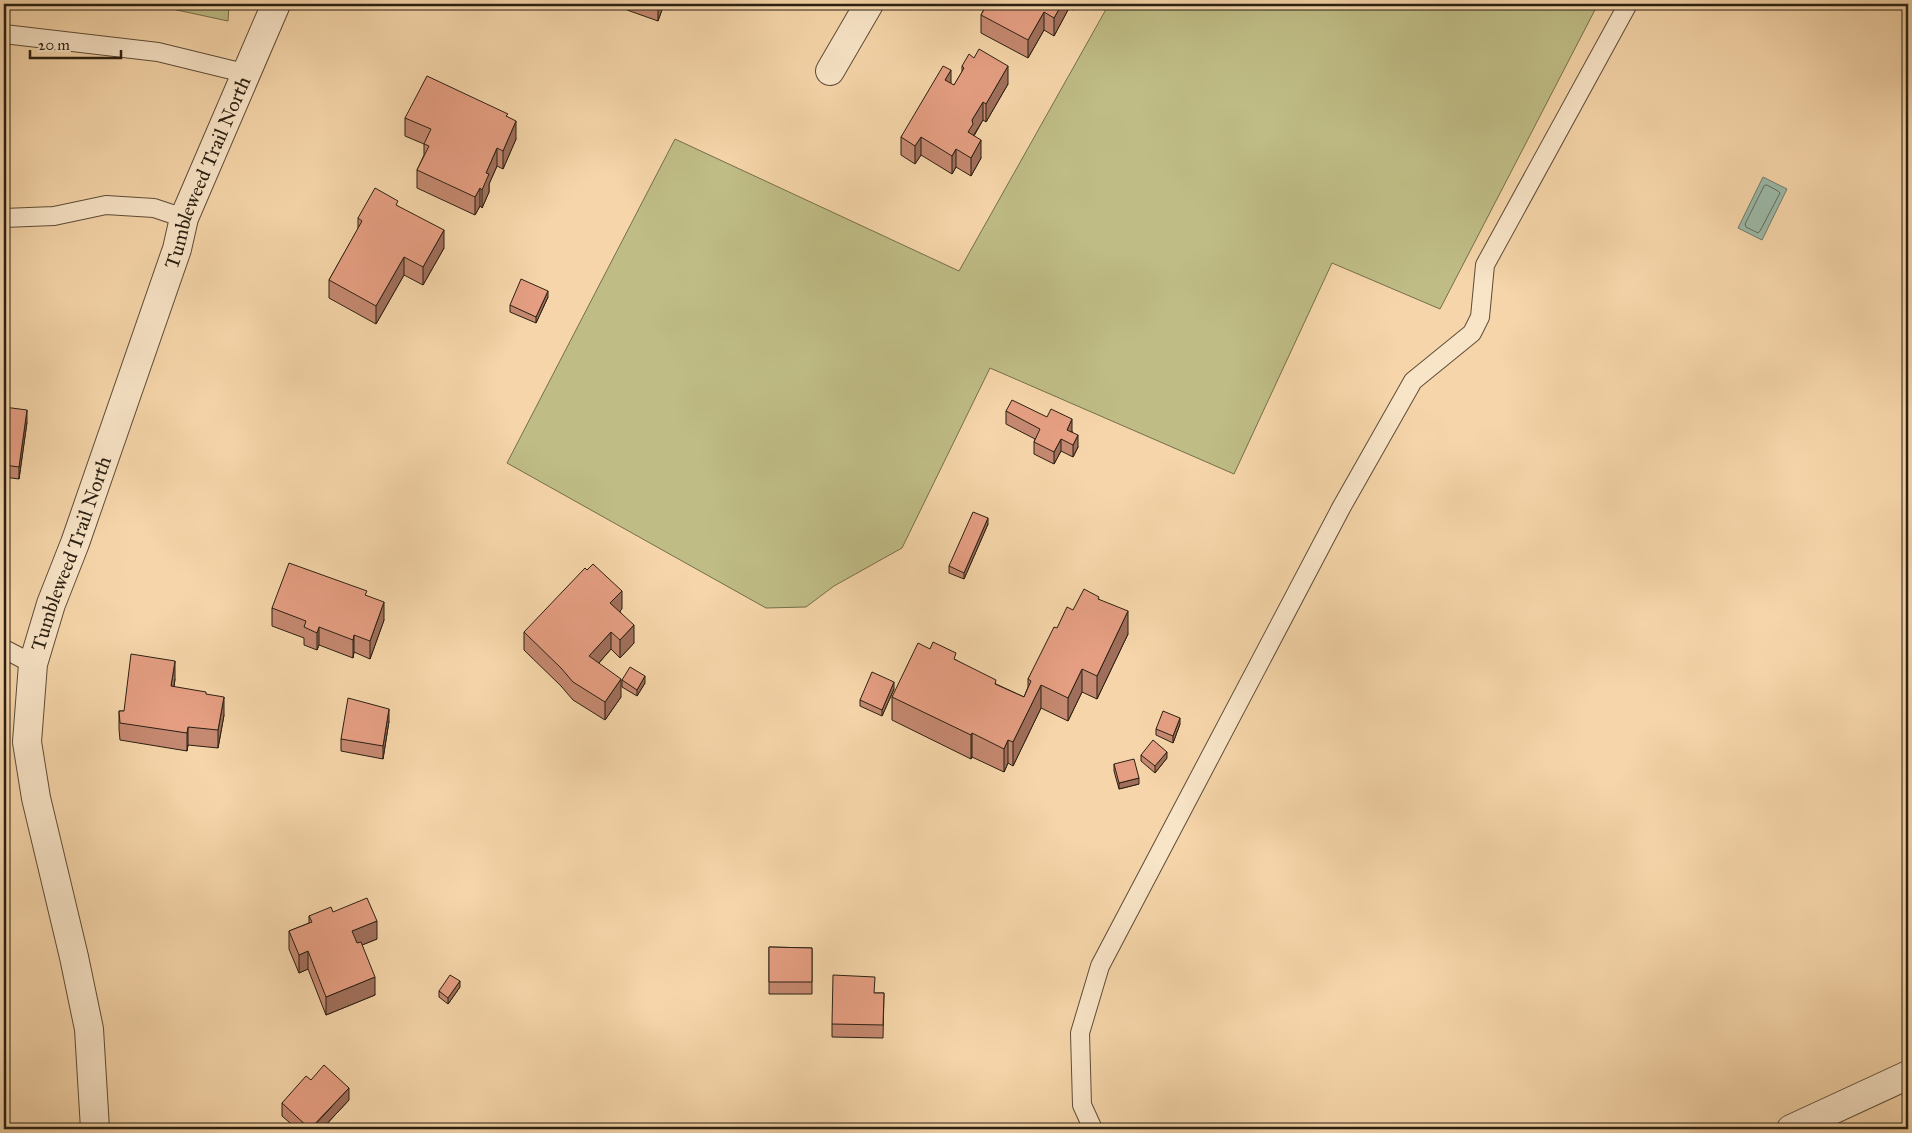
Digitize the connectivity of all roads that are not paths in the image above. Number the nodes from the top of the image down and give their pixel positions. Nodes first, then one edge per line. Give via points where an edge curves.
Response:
1 (276, 4) edge
2 (869, 4) edge
3 (1628, 4) edge
4 (4, 34) edge
5 (830, 71) dead end
6 (248, 74) junction
7 (4, 218) edge
8 (184, 218) junction
9 (4, 649) edge
10 (33, 664) junction
11 (1908, 1075) edge
12 (95, 1129) edge
13 (1093, 1129) edge
14 (1791, 1129) edge

1 - 6 street, Tumbleweed Trail North
2 - 5 street
3 - 13 lane via 1485,265 1480,317 1472,333 1413,381 1342,508 1100,966 1080,1033 1082,1105
4 - 6 lane via 158,52
6 - 8 street, Tumbleweed Trail North
7 - 8 lane via 54,216 106,205 154,208
8 - 10 street, Tumbleweed Trail North via 177,249 51,604
9 - 10 lane
10 - 12 street, Tumbleweed Trail North via 27,742 36,798 89,1029
11 - 14 street

